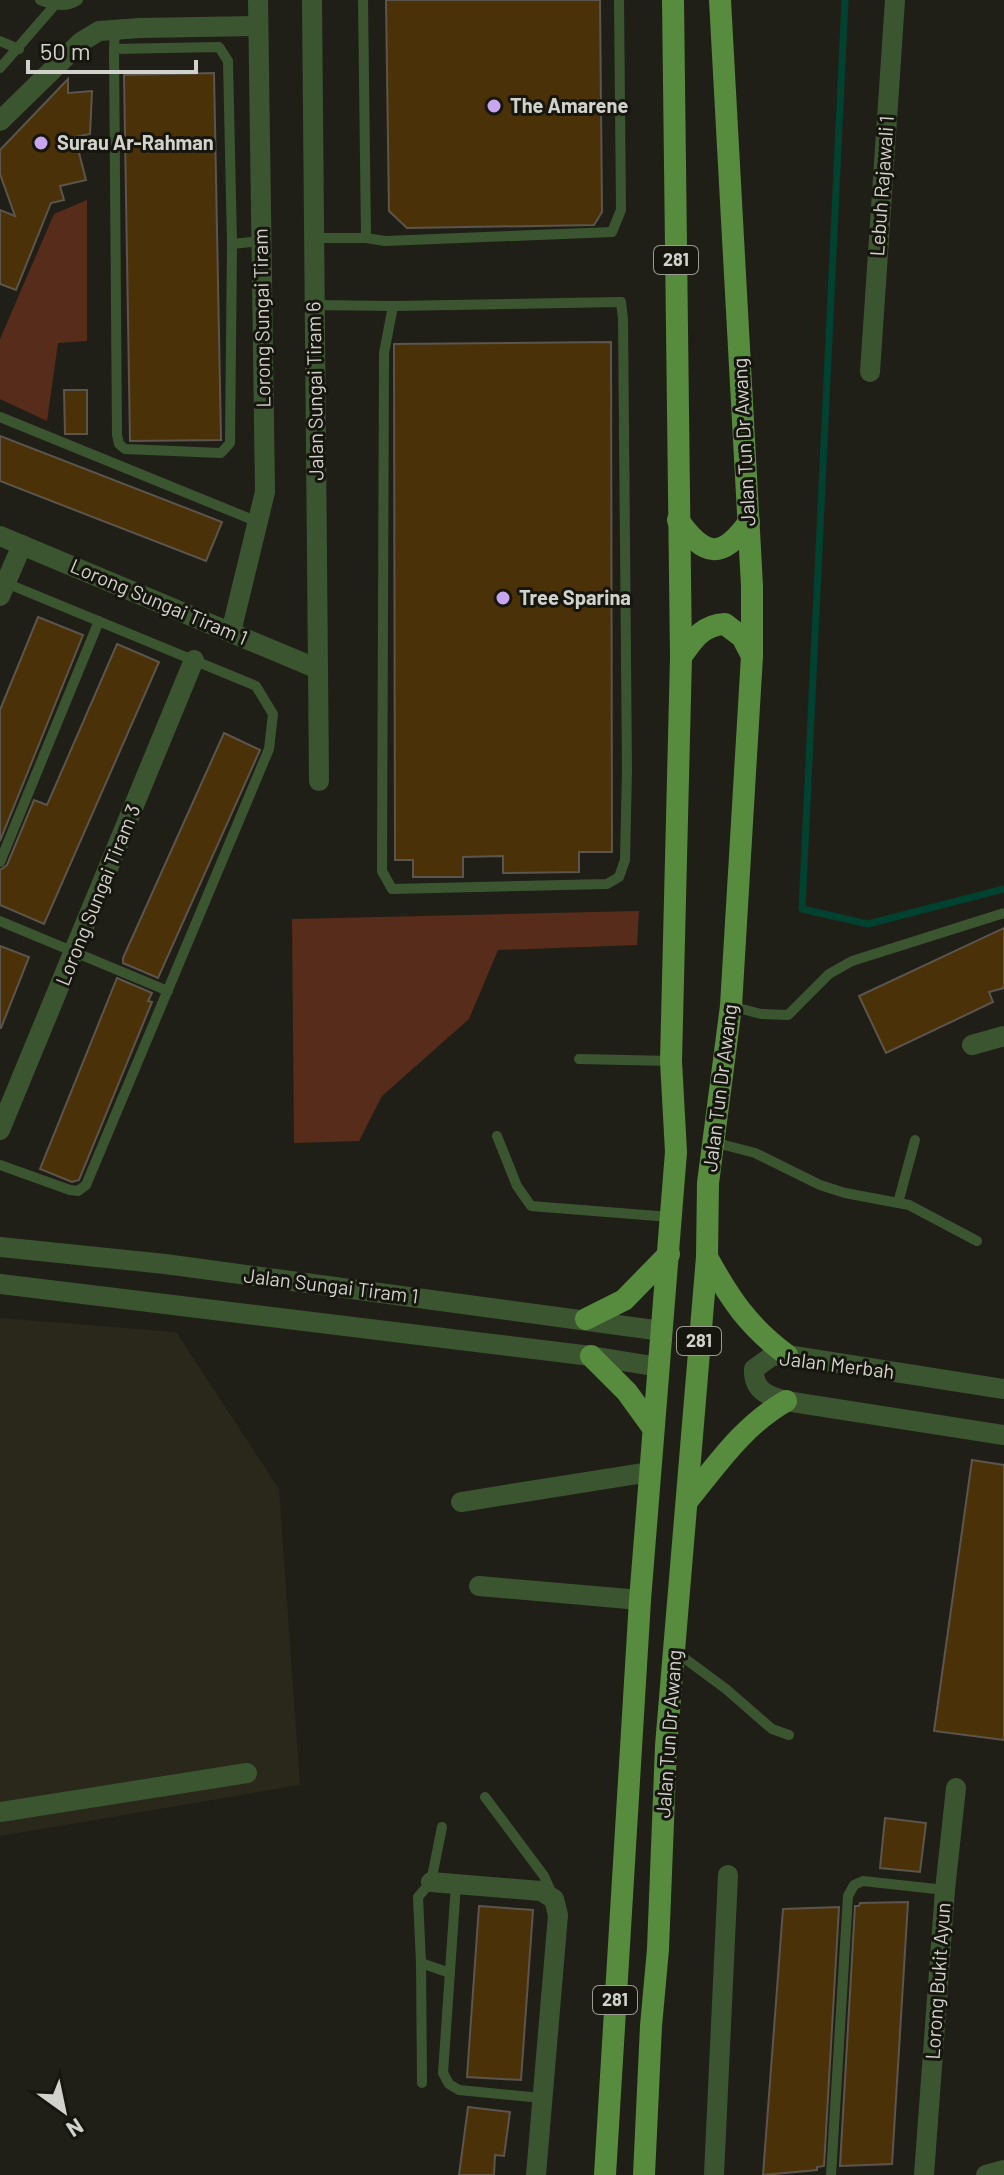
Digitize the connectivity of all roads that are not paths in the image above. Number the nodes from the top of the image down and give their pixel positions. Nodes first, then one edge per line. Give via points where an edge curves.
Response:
1 (40, 0) edge
2 (78, 0) edge
3 (258, 0) edge
4 (312, 0) edge
5 (363, 0) edge
6 (619, 0) edge
7 (673, 0) edge
8 (720, 0) edge
9 (895, 0) edge
10 (54, 6) junction
11 (258, 26) junction
12 (114, 39) junction
13 (0, 41) edge
14 (19, 49) junction
15 (0, 68) edge
16 (0, 121) edge
17 (314, 238) junction
18 (366, 238) junction
19 (261, 241) junction
20 (232, 244) junction
21 (315, 305) junction
22 (393, 306) junction
23 (870, 372) dead end
24 (0, 417) edge
25 (678, 520) junction
26 (258, 522) junction
27 (749, 522) junction
28 (0, 536) edge
29 (22, 545) junction
30 (2, 587) edge
31 (99, 621) junction
32 (231, 632) junction
33 (752, 656) junction
34 (681, 657) junction
35 (194, 660) junction
36 (318, 669) junction
37 (319, 781) dead end
38 (0, 862) edge
39 (1004, 913) edge
40 (0, 921) edge
41 (75, 952) junction
42 (168, 991) junction
43 (731, 1006) junction
44 (1004, 1036) edge
45 (972, 1045) dead end
46 (579, 1059) dead end
47 (671, 1061) junction
48 (0, 1130) edge
49 (497, 1136) dead end
50 (915, 1140) dead end
51 (713, 1142) junction
52 (0, 1165) edge
53 (898, 1203) junction
54 (672, 1217) junction
55 (977, 1241) dead end
56 (0, 1247) edge
57 (669, 1254) junction
58 (707, 1257) junction
59 (0, 1284) edge
60 (586, 1319) junction
61 (662, 1331) junction
62 (787, 1355) junction
63 (591, 1356) junction
64 (659, 1367) junction
65 (1004, 1389) edge
66 (786, 1401) junction
67 (653, 1428) junction
68 (1004, 1435) edge
69 (649, 1472) junction
70 (688, 1500) junction
71 (461, 1502) dead end
72 (479, 1586) dead end
73 (640, 1600) junction
74 (676, 1652) junction
75 (789, 1735) dead end
76 (247, 1773) dead end
77 (956, 1788) dead end
78 (485, 1797) dead end
79 (0, 1812) edge
80 (442, 1827) dead end
81 (728, 1875) dead end
82 (431, 1882) junction
83 (456, 1884) junction
84 (945, 1890) junction
85 (554, 1899) junction
86 (421, 1963) junction
87 (450, 1973) junction
88 (422, 2083) dead end
89 (542, 2098) junction
90 (1004, 2170) edge
91 (536, 2175) edge
92 (605, 2175) edge
93 (644, 2175) edge
94 (714, 2175) edge
95 (831, 2175) edge
96 (924, 2175) edge
97 (986, 2175) edge

1 - 10 lane
2 - 10 lane
3 - 11 street, Lorong Sungai Tiram
4 - 17 street, Jalan Sungai Tiram 6
5 - 18 lane
6 - 18 lane via 621,210 612,232
7 - 25 main road, Jalan Tun Dr Awang / 281
8 - 27 main road, Jalan Tun Dr Awang / 281
9 - 23 street, Lebuh Rajawali 1
10 - 14 lane
11 - 12 street
11 - 19 street, Lorong Sungai Tiram
12 - 16 street via 89,35
12 - 20 lane via 219,47 226,53
12 - 20 lane via 117,435 125,449 221,453 230,443
13 - 14 lane
14 - 15 lane
17 - 18 lane
17 - 21 street, Jalan Sungai Tiram 6
19 - 20 lane
19 - 26 street, Lorong Sungai Tiram via 265,492
21 - 22 lane
21 - 36 street, Jalan Sungai Tiram 6
22 - 22 lane via 621,302 625,860 619,877 607,884 392,889 384,879 384,353
24 - 26 lane
25 - 27 main road via 694,542 716,549 734,540
25 - 34 main road, Jalan Tun Dr Awang / 281
26 - 32 street, Lorong Sungai Tiram
27 - 33 main road, Jalan Tun Dr Awang / 281
28 - 29 street, Lorong Sungai Tiram 1
29 - 30 street
29 - 32 street, Lorong Sungai Tiram 1
30 - 31 lane
31 - 35 lane
31 - 38 lane
32 - 36 street, Lorong Sungai Tiram 1
33 - 34 main road via 742,637 725,624 715,624 695,636
33 - 43 main road, Jalan Tun Dr Awang / 281
34 - 47 main road, Jalan Tun Dr Awang / 281
35 - 41 street, Lorong Sungai Tiram 3
35 - 42 lane via 260,690 273,714 272,742
36 - 37 street, Jalan Sungai Tiram 6
39 - 43 lane via 852,961 829,974 788,1015
40 - 41 lane
41 - 42 lane
41 - 48 street, Lorong Sungai Tiram 3
42 - 52 lane via 86,1185 70,1190
43 - 51 main road, Jalan Tun Dr Awang / 281
44 - 45 street
46 - 47 lane
47 - 54 main road, Jalan Tun Dr Awang / 281 via 676,1152
49 - 54 lane via 531,1206
50 - 53 lane
51 - 53 lane via 755,1153 832,1189
51 - 58 main road, Jalan Tun Dr Awang / 281
53 - 55 lane
54 - 57 main road, Jalan Tun Dr Awang / 281
56 - 60 street, Jalan Sungai Tiram 1
57 - 60 main road via 624,1300
57 - 61 main road, Jalan Tun Dr Awang / 281
58 - 62 main road via 744,1317
58 - 70 main road, Jalan Tun Dr Awang / 281
59 - 63 street, Jalan Sungai Tiram 1
60 - 61 street, Jalan Sungai Tiram 1
61 - 64 main road, Jalan Tun Dr Awang / 281
62 - 65 street, Jalan Merbah
62 - 66 street, Jalan Merbah via 763,1360 753,1379 767,1396
63 - 64 street, Jalan Sungai Tiram 1
63 - 67 main road
64 - 67 main road, Jalan Tun Dr Awang / 281
66 - 68 street, Jalan Merbah
66 - 70 main road via 743,1432
67 - 69 main road, Jalan Tun Dr Awang / 281
69 - 71 street
69 - 73 main road, Jalan Tun Dr Awang / 281
70 - 74 main road, Jalan Tun Dr Awang / 281
72 - 73 street
73 - 92 main road, Jalan Tun Dr Awang / 281
74 - 75 lane via 772,1729
74 - 93 main road, Jalan Tun Dr Awang / 281 via 666,1746
76 - 79 street
77 - 84 street, Lorong Bukit Ayun
78 - 85 lane via 544,1876
80 - 82 lane
81 - 94 street
82 - 83 street
82 - 86 lane via 418,1897
83 - 85 street via 541,1891
83 - 87 lane
84 - 95 lane via 863,1881 848,1896
84 - 96 street, Lorong Bukit Ayun
85 - 89 street via 558,1915
86 - 87 lane
86 - 88 lane
87 - 89 lane via 443,2073 449,2084 459,2090
89 - 91 street
90 - 97 street

